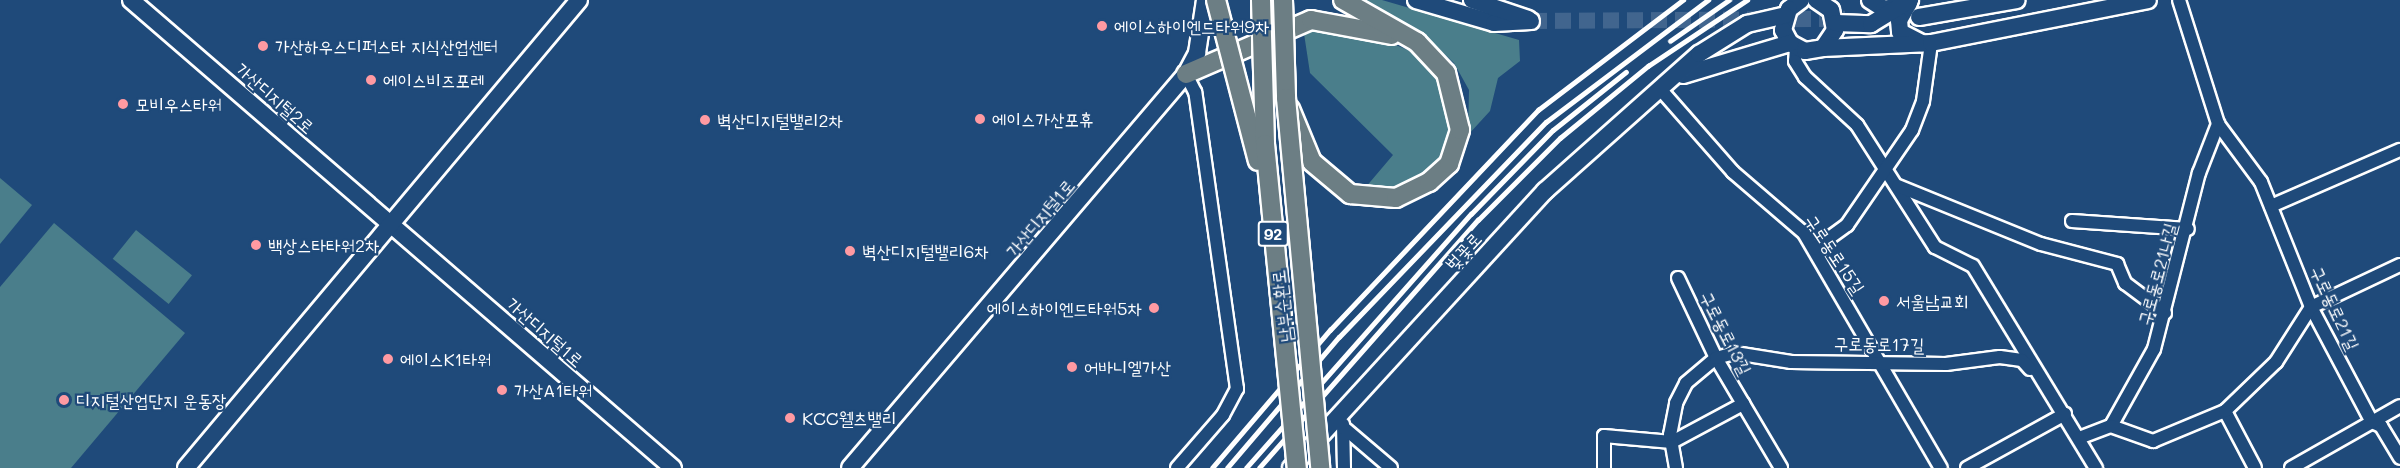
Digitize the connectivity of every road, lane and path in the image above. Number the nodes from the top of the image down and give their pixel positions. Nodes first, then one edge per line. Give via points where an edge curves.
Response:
1 (131, 0) edge
2 (579, 0) edge
3 (1205, 0) edge
4 (1216, 0) edge
5 (1261, 0) edge
6 (1282, 0) edge
7 (1342, 0) edge
8 (1416, 0) edge
9 (1472, 0) edge
10 (1504, 0) edge
11 (1801, 0) edge
12 (1816, 0) edge
13 (1841, 0) edge
14 (1870, 0) edge
15 (2017, 0) edge
16 (2148, 0) edge
17 (2179, 0) edge
18 (1909, 1) edge
19 (1785, 15) junction
20 (1919, 17) dead end
21 (1835, 19) junction
22 (1531, 21) junction
23 (1417, 42) junction
24 (1928, 44) junction
25 (1793, 46) junction
26 (1823, 48) junction
27 (1186, 74) junction
28 (1679, 77) junction
29 (1661, 90) junction
30 (1286, 98) junction
31 (2218, 124) junction
32 (2400, 150) edge
33 (1884, 164) junction
34 (1898, 186) junction
35 (1269, 197) junction
36 (2271, 206) junction
37 (2072, 221) dead end
38 (393, 226) junction
39 (2188, 229) junction
40 (1814, 249) junction
41 (2400, 264) edge
42 (1678, 278) dead end
43 (2311, 307) junction
44 (2165, 313) junction
45 (1716, 358) junction
46 (1880, 362) junction
47 (2036, 375) junction
48 (1743, 404) junction
49 (2400, 406) edge
50 (2225, 411) junction
51 (2065, 414) junction
52 (1342, 419) junction
53 (2372, 422) junction
54 (2111, 426) junction
55 (2079, 438) junction
56 (1672, 442) junction
57 (2400, 458) edge
58 (186, 468) edge
59 (673, 468) edge
60 (850, 468) edge
61 (1177, 468) edge
62 (1291, 468) edge
63 (1297, 468) edge
64 (1320, 468) edge
65 (1344, 468) edge
66 (1392, 468) edge
67 (1604, 468) edge
68 (1676, 468) edge
69 (1781, 468) edge
70 (1941, 468) edge
71 (1967, 468) edge
72 (2096, 468) edge
73 (2255, 468) edge
74 (2290, 468) edge

1 - 38 street, 가산디지털2로
2 - 38 street
3 - 27 street, 가산디지털1로 via 1197,53
4 - 35 main road, bridge
5 - 35 main road, 남부순환로 / 92, bridge
6 - 30 main road, 남부순환로 / 92, bridge
7 - 23 main road
8 - 22 street via 1494,23
9 - 22 street
10 - 22 street
11 - 19 street
12 - 21 street
13 - 21 street
14 - 18 street via 1884,9
15 - 20 street
16 - 24 street, 벚꽃로
17 - 31 street, 구로동로21길
18 - 21 street via 1871,24
18 - 24 street via 1899,20 1900,32 1907,40
19 - 25 street via 1783,30
19 - 28 street, 벚꽃로 via 1747,24 1699,54
21 - 26 street
23 - 27 main road via 1311,20
23 - 30 main road, bridge via 1446,73 1456,99 1460,130 1455,152 1441,174 1406,195 1370,200 1350,194 1312,162
24 - 26 street, 벚꽃로
24 - 33 street via 1923,101 1912,130
25 - 26 street, 벚꽃로
25 - 28 street, 벚꽃로 via 1733,56
25 - 33 street, 구로동로17길 via 1795,61 1805,77 1857,125
27 - 60 street, 가산디지털1로
27 - 61 street via 1195,92 1237,389 1223,415
28 - 29 street, 벚꽃로
29 - 40 street, 구로동로15길 via 1699,137 1769,198
29 - 52 street, 벚꽃로 via 1545,191
30 - 64 main road, 남부순환로 / 92, bridge
31 - 36 street, 구로동로21길 via 2261,182
31 - 39 street, 구로동로21나길 via 2199,173
32 - 36 street
33 - 34 street, 구로동로17길
33 - 40 street via 1847,225
34 - 44 street via 2041,244 2117,264 2125,283
34 - 47 street, 구로동로17길 via 1935,247 1973,266
35 - 63 main road, 남부순환로 / 92, bridge
36 - 43 street, 구로동로21길
37 - 39 street
38 - 58 street
38 - 59 street, 가산디지털1로
39 - 44 street, 구로동로21나길
40 - 46 street, 구로동로15길
41 - 43 street
42 - 45 street, 구로동로13길
43 - 50 street via 2276,362
43 - 53 street, 구로동로21길
44 - 54 street, 구로동로21나길 via 2138,384
45 - 46 street, 구로동로17길 via 1735,353 1791,362
45 - 48 street, 구로동로13길
45 - 56 street via 1686,383 1676,403
46 - 47 street, 구로동로17길 via 1946,364 2000,357 2022,360
46 - 70 street, 구로동로15길
47 - 51 street, 구로동로17길
48 - 56 street, 구로동로13길
48 - 69 street, 구로동로13길
49 - 53 street
50 - 54 street via 2153,441
50 - 73 street
51 - 55 street, 구로동로17길
51 - 71 street
52 - 62 street, 벚꽃로
52 - 65 street
52 - 66 street
53 - 57 street, 구로동로21길 via 2381,426
53 - 74 street
54 - 55 street
55 - 72 street, 구로동로17길
56 - 67 street via 1604,436
56 - 68 street

